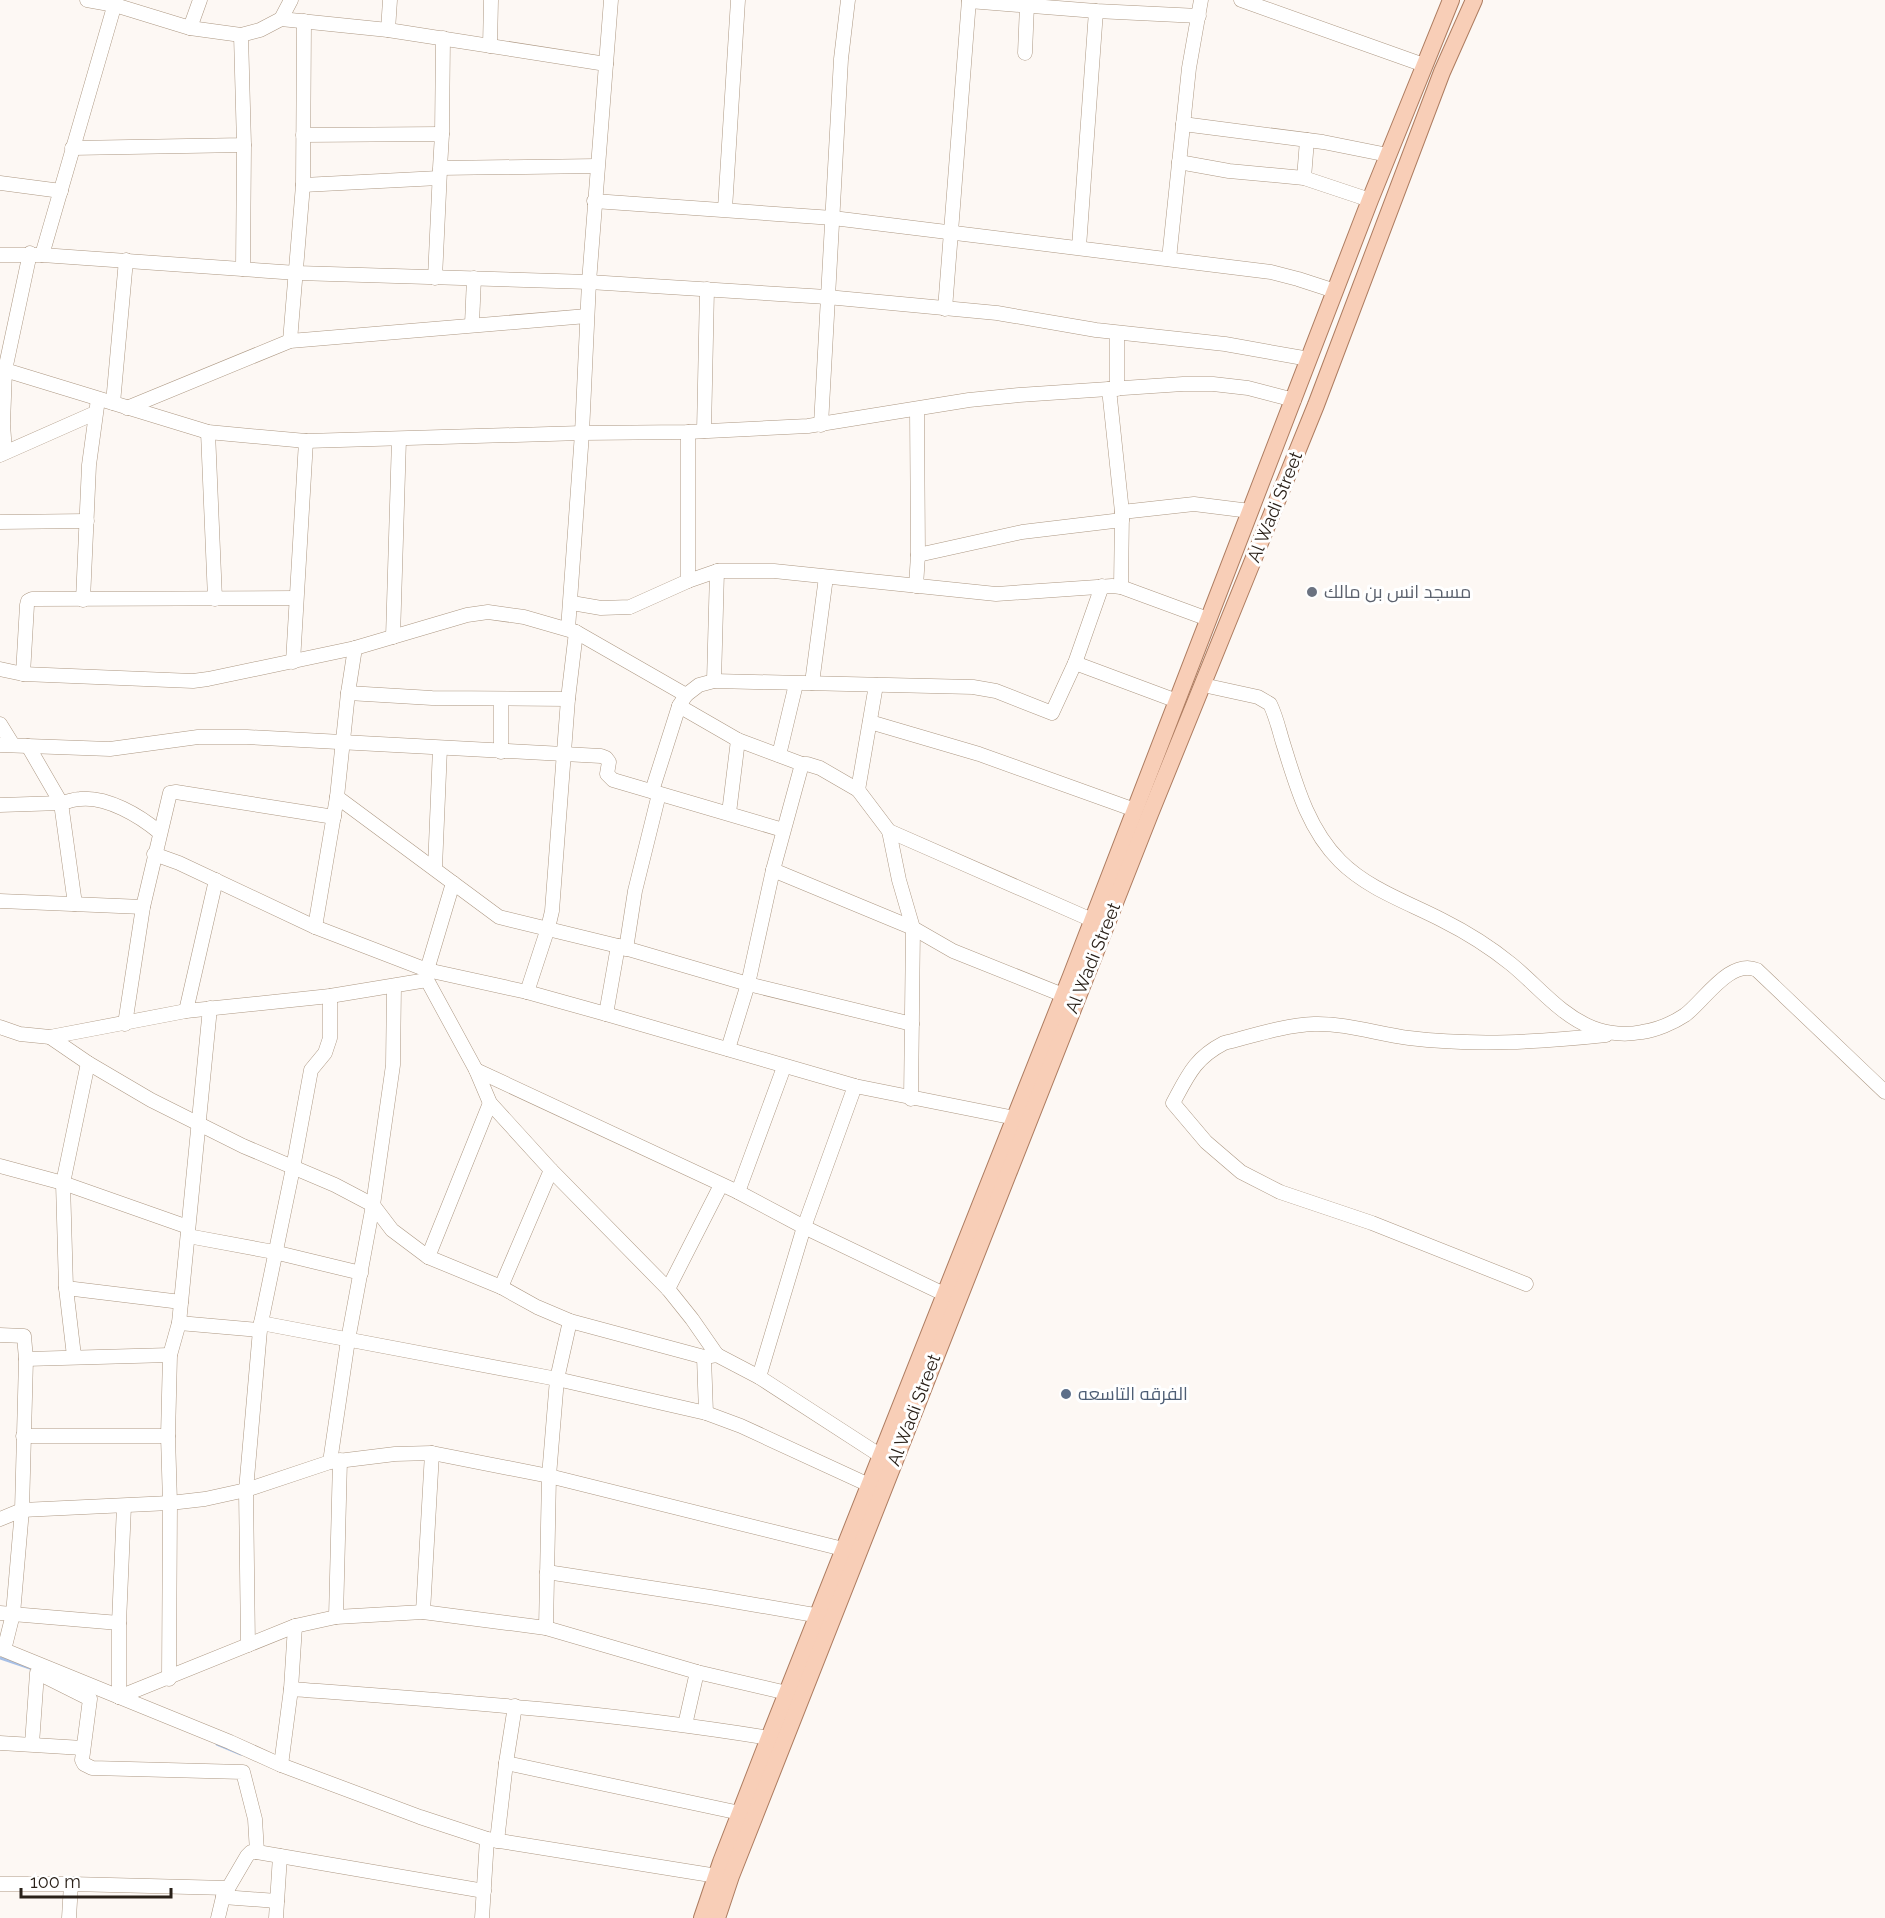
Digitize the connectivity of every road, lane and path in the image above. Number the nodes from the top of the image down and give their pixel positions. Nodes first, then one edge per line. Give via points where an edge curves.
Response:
1 (87, 0) edge
2 (200, 0) edge
3 (291, 0) edge
4 (390, 0) edge
5 (491, 0) edge
6 (611, 0) edge
7 (738, 0) edge
8 (848, 0) edge
9 (1201, 0) edge
10 (1241, 0) edge
11 (1451, 0) edge
12 (1474, 0) edge
13 (969, 1) edge
14 (115, 2) edge
15 (1027, 5) junction
16 (1154, 7) edge
17 (1096, 11) junction
18 (1199, 16) junction
19 (281, 19) junction
20 (304, 21) junction
21 (190, 27) junction
22 (388, 30) junction
23 (241, 35) junction
24 (443, 38) junction
25 (490, 46) junction
26 (1024, 53) dead end
27 (606, 64) junction
28 (1424, 65) junction
29 (1183, 124) junction
30 (303, 135) junction
31 (442, 135) junction
32 (1307, 140) junction
33 (244, 145) junction
34 (72, 148) junction
35 (1388, 155) junction
36 (1179, 162) junction
37 (597, 166) junction
38 (440, 173) junction
39 (1304, 178) junction
40 (0, 183) edge
41 (303, 184) junction
42 (61, 191) junction
43 (1370, 200) junction
44 (594, 201) junction
45 (725, 209) junction
46 (833, 218) junction
47 (953, 232) junction
48 (1079, 248) junction
49 (36, 254) junction
50 (0, 255) edge
51 (1169, 259) junction
52 (126, 260) junction
53 (243, 270) junction
54 (297, 273) junction
55 (435, 278) junction
56 (474, 278) junction
57 (588, 282) junction
58 (707, 289) junction
59 (1335, 291) junction
60 (827, 297) junction
61 (945, 309) junction
62 (587, 316) junction
63 (472, 324) junction
64 (1117, 333) junction
65 (290, 341) junction
66 (1309, 359) junction
67 (2, 369) edge
68 (1113, 389) junction
69 (98, 399) junction
70 (1294, 400) junction
71 (113, 403) junction
72 (127, 408) junction
73 (917, 410) junction
74 (95, 413) junction
75 (821, 425) junction
76 (704, 431) junction
77 (208, 432) junction
78 (688, 432) junction
79 (582, 433) junction
80 (399, 439) junction
81 (306, 441) junction
82 (3, 454) edge
83 (1250, 512) junction
84 (1122, 516) junction
85 (87, 521) junction
86 (0, 522) edge
87 (918, 555) junction
88 (717, 571) junction
89 (826, 577) junction
90 (688, 581) junction
91 (916, 586) junction
92 (1102, 586) junction
93 (1121, 587) junction
94 (296, 598) junction
95 (215, 599) junction
96 (83, 600) junction
97 (572, 603) junction
98 (1208, 619) junction
99 (572, 631) junction
100 (393, 637) junction
101 (355, 648) junction
102 (293, 662) junction
103 (1075, 663) junction
104 (0, 669) edge
105 (23, 674) junction
106 (714, 681) junction
107 (812, 683) junction
108 (796, 684) junction
109 (876, 685) junction
110 (1203, 685) junction
111 (348, 693) junction
112 (501, 699) junction
113 (568, 699) junction
114 (682, 700) junction
115 (1177, 701) junction
116 (870, 722) junction
117 (0, 724) edge
118 (738, 740) junction
119 (342, 741) junction
120 (7, 745) edge
121 (28, 746) junction
122 (440, 748) junction
123 (501, 752) junction
124 (565, 755) junction
125 (779, 755) junction
126 (802, 764) junction
127 (858, 790) junction
128 (655, 793) junction
129 (338, 797) junction
130 (61, 803) junction
131 (0, 805) edge
132 (1135, 810) junction
133 (729, 813) junction
134 (334, 817) junction
135 (783, 830) junction
136 (889, 831) junction
137 (159, 832) junction
138 (154, 854) junction
139 (435, 868) junction
140 (773, 870) junction
141 (216, 880) junction
142 (453, 883) junction
143 (0, 901) edge
144 (75, 904) junction
145 (143, 908) junction
146 (1092, 920) junction
147 (315, 927) junction
148 (548, 928) junction
149 (913, 928) junction
150 (622, 947) junction
151 (427, 975) junction
152 (748, 984) junction
153 (394, 986) junction
154 (527, 992) junction
155 (1063, 995) junction
156 (330, 996) junction
157 (210, 1008) junction
158 (186, 1011) junction
159 (606, 1014) junction
160 (125, 1024) junction
161 (912, 1024) junction
162 (0, 1027) edge
163 (1617, 1034) junction
164 (50, 1037) junction
165 (728, 1049) junction
166 (88, 1063) junction
167 (784, 1067) junction
168 (476, 1070) junction
169 (855, 1086) junction
170 (1885, 1092) edge
171 (911, 1099) junction
172 (490, 1103) junction
173 (200, 1123) junction
174 (1015, 1130) junction
175 (0, 1166) edge
176 (293, 1168) junction
177 (551, 1170) junction
178 (63, 1183) junction
179 (721, 1185) junction
180 (738, 1192) junction
181 (373, 1205) junction
182 (804, 1227) junction
183 (188, 1232) junction
184 (274, 1252) junction
185 (428, 1257) junction
186 (361, 1274) junction
187 (1526, 1284) dead end
188 (501, 1287) junction
189 (66, 1288) junction
190 (668, 1288) junction
191 (944, 1294) junction
192 (181, 1302) junction
193 (570, 1320) junction
194 (179, 1323) junction
195 (261, 1326) junction
196 (0, 1335) edge
197 (348, 1340) junction
198 (171, 1355) junction
199 (74, 1356) junction
200 (710, 1356) junction
201 (26, 1359) junction
202 (759, 1377) junction
203 (557, 1379) junction
204 (706, 1413) junction
205 (23, 1436) junction
206 (168, 1436) junction
207 (432, 1453) junction
208 (881, 1456) junction
209 (335, 1461) junction
210 (549, 1476) junction
211 (869, 1485) junction
212 (246, 1490) junction
213 (170, 1503) junction
214 (124, 1506) junction
215 (22, 1510) junction
216 (0, 1519) edge
217 (843, 1549) junction
218 (547, 1572) junction
219 (423, 1612) junction
220 (7, 1614) edge
221 (336, 1617) junction
222 (824, 1617) junction
223 (119, 1623) junction
224 (295, 1626) junction
225 (546, 1628) junction
226 (248, 1646) junction
227 (0, 1657) edge
228 (697, 1672) junction
229 (37, 1673) junction
230 (169, 1679) junction
231 (291, 1689) junction
232 (787, 1693) junction
233 (119, 1697) junction
234 (515, 1706) junction
235 (685, 1725) junction
236 (768, 1738) junction
237 (0, 1743) edge
238 (32, 1743) junction
239 (83, 1749) junction
240 (506, 1763) junction
241 (281, 1765) junction
242 (740, 1813) junction
243 (492, 1840) junction
244 (257, 1852) junction
245 (280, 1856) junction
246 (717, 1876) junction
247 (0, 1884) edge
248 (70, 1884) junction
249 (484, 1891) junction
250 (225, 1893) junction
251 (277, 1901) junction
252 (69, 1918) edge
253 (218, 1918) edge
254 (276, 1918) edge
255 (482, 1918) edge
256 (702, 1918) edge
257 (717, 1918) edge

1 - 14 street
2 - 21 street
3 - 19 street
4 - 22 street
5 - 25 street
6 - 27 street
7 - 45 street
8 - 46 street
9 - 18 street
10 - 28 street
11 - 28 main road, Al Wadi Street
12 - 110 main road, Al Wadi Street via 1442,72 1316,405
13 - 15 street
13 - 47 street
14 - 21 street
14 - 34 street
15 - 17 street
15 - 26 street
16 - 17 street
16 - 18 street
17 - 48 street
18 - 29 street
19 - 20 street
19 - 23 street
20 - 22 street
20 - 30 street
21 - 23 street
22 - 24 street
23 - 33 street
24 - 25 street
24 - 31 street
25 - 27 street
27 - 37 street
28 - 35 main road, Al Wadi Street
29 - 32 street
29 - 36 street
30 - 31 street
30 - 41 street
31 - 38 street
32 - 35 street
32 - 39 street
33 - 34 street
33 - 53 street
34 - 42 street
35 - 43 main road, Al Wadi Street
36 - 39 street
36 - 51 street
37 - 38 street
37 - 44 street
38 - 41 street
38 - 55 street
39 - 43 street
40 - 42 street
41 - 54 street
42 - 49 street
43 - 59 main road, Al Wadi Street
44 - 45 street
44 - 57 street
45 - 46 street
46 - 47 street
46 - 60 street
47 - 48 street
47 - 61 street
48 - 51 street
49 - 50 street
49 - 52 street
49 - 67 street
51 - 59 street via 1271,272
52 - 53 street
52 - 71 street
53 - 54 street
54 - 55 street
54 - 65 street
55 - 56 street
56 - 57 street
56 - 63 street
57 - 58 street
57 - 62 street
58 - 60 street
58 - 76 street
59 - 66 main road, Al Wadi Street
60 - 61 street
60 - 75 street
61 - 64 street via 1025,317
62 - 63 street
62 - 79 street
63 - 65 street
64 - 66 street via 1225,344
64 - 68 street
65 - 72 street
66 - 70 main road, Al Wadi Street
67 - 69 street
67 - 82 street
68 - 70 street via 1213,384
68 - 73 street via 1000,396
68 - 84 street
69 - 71 street
69 - 74 street
70 - 83 main road, Al Wadi Street
71 - 72 street
72 - 77 street
73 - 75 street
73 - 87 street
74 - 82 street
74 - 85 street
75 - 76 street
76 - 78 street
77 - 81 street
77 - 95 street
78 - 79 street
78 - 90 street
79 - 80 street
79 - 97 street
80 - 81 street
80 - 100 street
81 - 94 street
83 - 84 street via 1194,504
83 - 98 main road, Al Wadi Street
84 - 87 street via 1022,532
84 - 93 street
85 - 86 street
85 - 96 street
87 - 91 street
88 - 89 street via 774,571
88 - 90 street
88 - 106 street
89 - 91 street
89 - 107 street
90 - 97 street via 630,607
91 - 92 street via 996,594
92 - 93 street
92 - 103 street
93 - 98 street
94 - 95 street
94 - 102 street
95 - 96 street
96 - 105 street via 28,601
97 - 99 street
98 - 115 main road, Al Wadi Street
99 - 100 street via 524,617 488,612
99 - 113 street
99 - 114 street
100 - 101 street
101 - 102 street
101 - 111 street
102 - 105 street via 193,681
103 - 109 street via 1052,712 985,688
103 - 115 street
104 - 105 street
106 - 108 street
106 - 114 street via 699,685
107 - 108 street
107 - 109 street
108 - 125 street
109 - 116 street
110 - 163 street via 1270,704 1308,814 1340,861 1391,897 1471,936 1565,1012 1594,1028
110 - 174 main road, Al Wadi Street
111 - 112 street
111 - 119 street
112 - 113 street
112 - 123 street
113 - 124 street
114 - 118 street
114 - 128 street
115 - 132 main road, Al Wadi Street
116 - 127 street
116 - 132 street via 979,754
117 - 120 street
118 - 125 street
118 - 133 street
119 - 121 street via 198,737 110,749
119 - 122 street
119 - 129 street
120 - 121 street
121 - 130 street
122 - 123 street
122 - 139 street
123 - 124 street
124 - 128 street via 606,758 607,774 613,780
124 - 148 street
125 - 126 street
126 - 127 street via 814,765
126 - 135 street
127 - 136 street
128 - 133 street
128 - 150 street
129 - 134 street
129 - 139 street
130 - 131 street
130 - 137 street via 81,798 113,805 144,819
130 - 144 street
132 - 146 main road, Al Wadi Street
133 - 135 street
134 - 137 street via 172,792
134 - 147 street
135 - 140 street
136 - 146 street
136 - 149 street
137 - 138 street
138 - 141 street
138 - 145 street
139 - 142 street
140 - 149 street
140 - 152 street
141 - 147 street
141 - 158 street
142 - 148 street via 499,916
142 - 151 street
143 - 144 street
144 - 145 street
145 - 160 street
146 - 155 main road, Al Wadi Street
147 - 151 street
148 - 150 street
148 - 154 street
149 - 155 street via 953,951
149 - 161 street
150 - 152 street
150 - 159 street
151 - 153 street
151 - 154 street
151 - 168 street
152 - 161 street
152 - 165 street
153 - 156 street
153 - 181 street via 393,1065
154 - 159 street
155 - 174 main road, Al Wadi Street
156 - 157 street
156 - 176 street via 330,1038 326,1053 311,1070
157 - 158 street
157 - 173 street
158 - 160 street
159 - 165 street
160 - 164 street
161 - 171 street
162 - 164 street
163 - 170 street via 1643,1032 1671,1023 1690,1011 1730,973 1752,968
163 - 187 street via 1556,1040 1448,1041 1312,1024 1212,1049 1202,1056 1173,1103 1206,1142 1241,1172 1280,1192 1372,1223
164 - 166 street
165 - 167 street
166 - 173 street
166 - 178 street
167 - 169 street
167 - 180 street
168 - 172 street
168 - 179 street
169 - 171 street
169 - 182 street
171 - 174 street
172 - 177 street
172 - 185 street
173 - 176 street
173 - 183 street
174 - 191 main road, Al Wadi Street
174 - 222 main road, Al Wadi Street
175 - 178 street
176 - 181 street
176 - 184 street
177 - 188 street
177 - 190 street
178 - 183 street
178 - 189 street
179 - 180 street
179 - 190 street
180 - 182 street
181 - 185 street via 392,1230
181 - 186 street
182 - 191 street
182 - 202 street
183 - 184 street
183 - 192 street
184 - 186 street
184 - 195 street
185 - 188 street
186 - 197 street
188 - 193 street
189 - 192 street
189 - 199 street
190 - 200 street via 692,1319
191 - 208 main road, Al Wadi Street
192 - 194 street
193 - 200 street
193 - 203 street
194 - 195 street
194 - 198 street
195 - 197 street
195 - 212 street
196 - 201 street via 24,1336
197 - 203 street
197 - 209 street
198 - 199 street
198 - 206 street
199 - 201 street
200 - 202 street
200 - 204 street
201 - 205 street
202 - 208 street
203 - 204 street
203 - 210 street
204 - 211 street
205 - 206 street
205 - 215 street
206 - 213 street
207 - 209 street
207 - 210 street
207 - 219 street
208 - 211 main road, Al Wadi Street
209 - 212 street
209 - 221 street
210 - 217 street
210 - 218 street
211 - 217 main road, Al Wadi Street
212 - 213 street
212 - 226 street
213 - 214 street
213 - 230 street
214 - 215 street
214 - 223 street
215 - 216 street
215 - 220 street
217 - 222 main road, Al Wadi Street
218 - 222 street
218 - 225 street
219 - 221 street
219 - 225 street
220 - 223 street
220 - 233 street via 4,1650
221 - 224 street
222 - 232 main road, Al Wadi Street
222 - 257 main road, Al Wadi Street
223 - 233 street
224 - 226 street
224 - 231 street
225 - 228 street
226 - 230 street
227 - 229 street
228 - 232 street
228 - 235 street
229 - 238 street
229 - 239 street via 90,1699
230 - 233 street
231 - 234 street
231 - 241 street
232 - 236 main road, Al Wadi Street
233 - 241 street
234 - 235 street
234 - 240 street
235 - 236 street
236 - 242 main road, Al Wadi Street
237 - 238 street
238 - 239 street
239 - 244 street via 82,1760 92,1768 243,1772 255,1819
240 - 242 street
240 - 243 street
241 - 243 street
242 - 246 main road, Al Wadi Street
243 - 246 street
243 - 249 street
244 - 245 street
244 - 250 street via 251,1852
245 - 249 street
245 - 251 street
246 - 256 main road, Al Wadi Street
247 - 248 street
248 - 250 street
248 - 252 street
249 - 255 street
250 - 251 street
250 - 253 street
251 - 254 street

